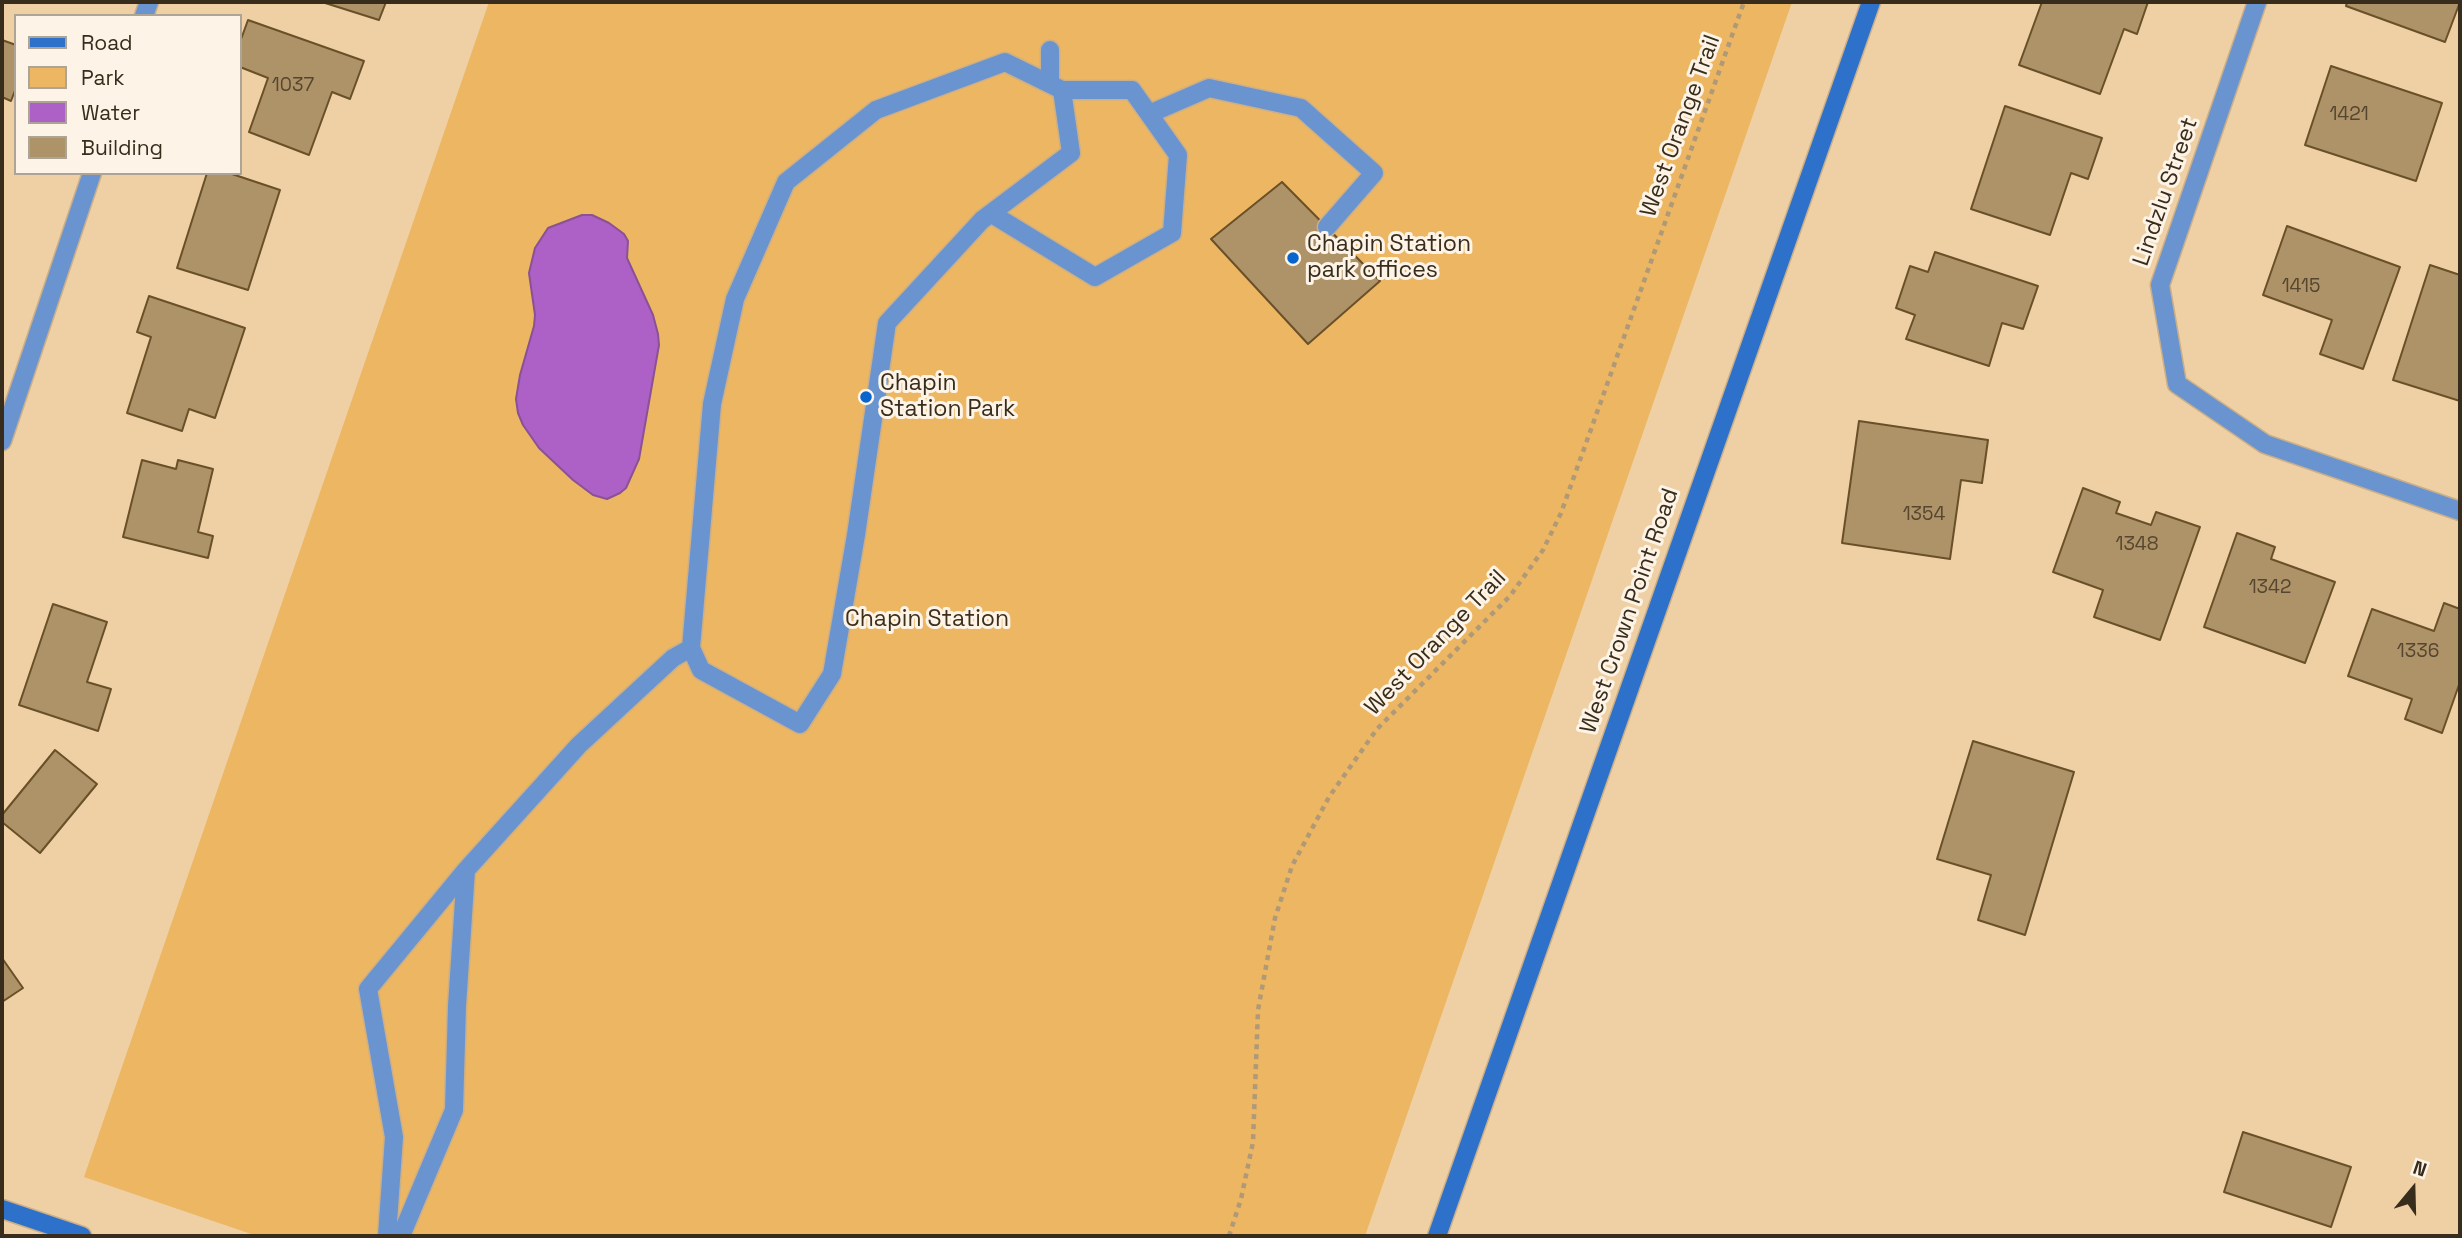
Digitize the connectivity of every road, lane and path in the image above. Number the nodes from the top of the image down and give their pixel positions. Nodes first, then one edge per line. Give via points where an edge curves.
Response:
1 (1744, 2) edge
2 (1871, 2) edge
3 (2257, 2) edge
4 (1049, 50) dead end
5 (1056, 87) junction
6 (1149, 114) junction
7 (91, 175) edge
8 (992, 214) junction
9 (1326, 227) dead end
10 (2, 441) edge
11 (2460, 511) edge
12 (691, 648) junction
13 (466, 870) junction
14 (2, 1209) edge
15 (82, 1236) edge
16 (387, 1236) edge
17 (401, 1236) edge
18 (1229, 1236) edge
19 (1437, 1236) edge

1 - 18 path, West Orange Trail via 1561,513 1543,550 1510,596 1377,729 1329,797 1292,866 1275,918 1258,1010 1253,1142
2 - 19 street, West Crown Point Road
3 - 11 street, Lindzlu Street via 2160,285 2177,384 2265,444
4 - 5 street
5 - 6 street via 1132,90
5 - 8 street via 1071,153
5 - 12 street via 1004,62 876,110 786,182 735,299 712,404
6 - 8 street via 1178,155 1172,233 1095,276
6 - 9 street via 1209,88 1301,108 1374,173
7 - 10 street
8 - 12 street via 887,323 832,674 800,724 701,670
12 - 13 street via 673,658 579,745
13 - 16 street via 368,989 394,1137
13 - 17 street via 454,1110
14 - 15 street

